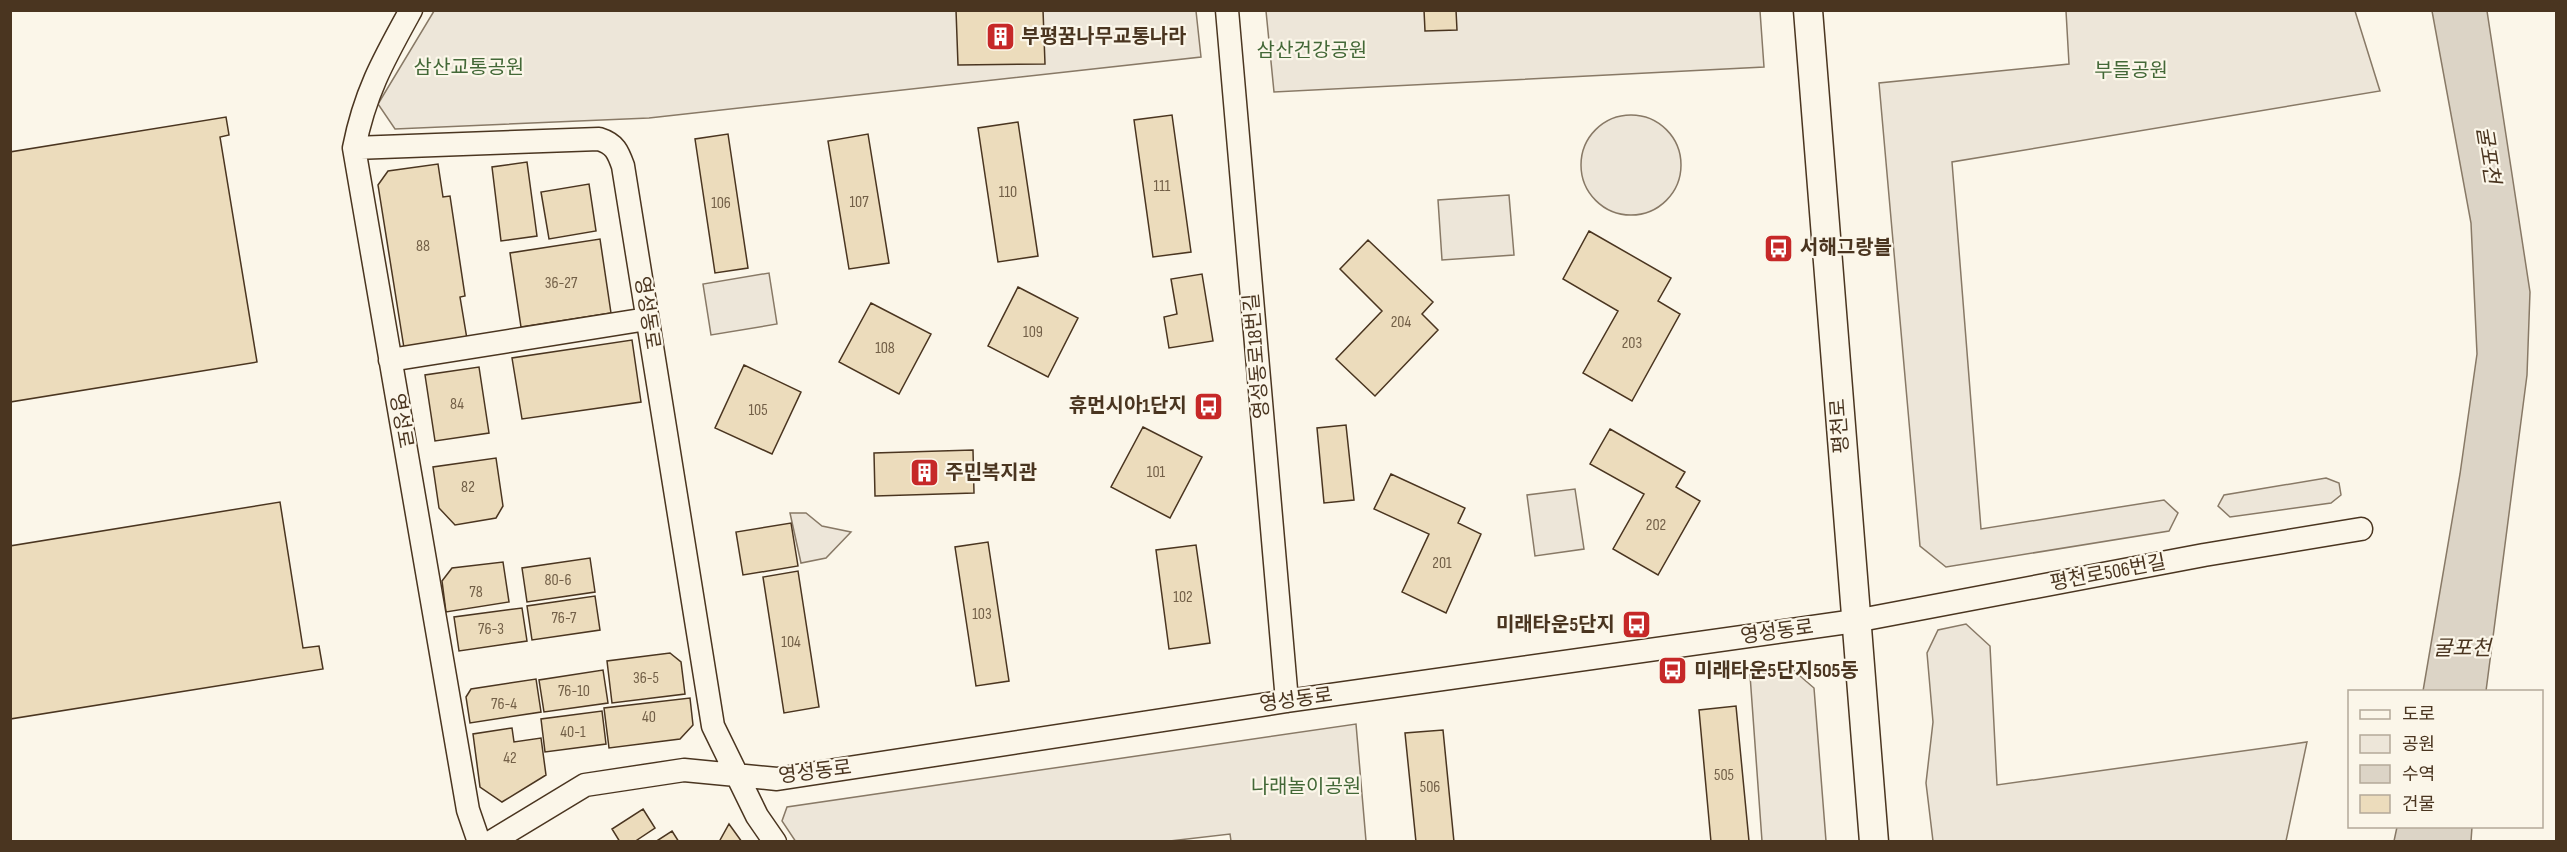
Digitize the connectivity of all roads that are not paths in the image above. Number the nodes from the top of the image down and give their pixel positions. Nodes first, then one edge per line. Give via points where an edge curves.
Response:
1 (411, 10) edge
2 (1227, 10) edge
3 (1808, 10) edge
4 (354, 147) junction
5 (647, 319) junction
6 (390, 360) junction
7 (2361, 529) dead end
8 (1855, 621) junction
9 (1287, 701) junction
10 (737, 775) junction
11 (479, 842) edge
12 (491, 842) edge
13 (774, 842) edge
14 (1874, 842) edge

1 - 4 street, 영성로 via 374,77
2 - 9 street, 영성동로18번길
3 - 8 main road, 평천로
4 - 5 street, 영성동로 via 599,139 609,142 618,150 623,166
4 - 6 street, 영성로
5 - 6 street
5 - 10 street, 영성동로 via 713,726
6 - 11 street, 영성로 via 468,810
7 - 8 street, 평천로506번길
8 - 9 street, 영성동로
8 - 14 main road, 평천로
9 - 10 street, 영성동로 via 777,779
10 - 12 street, 영성동로 via 684,770 585,785
10 - 13 street

